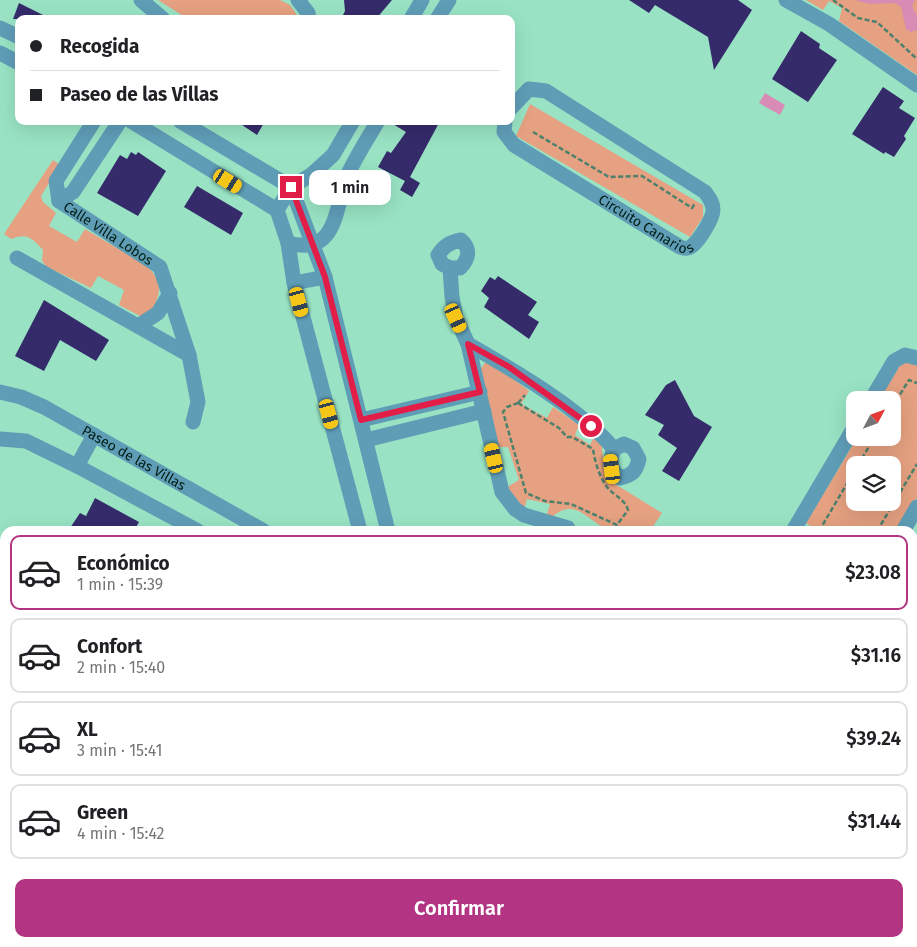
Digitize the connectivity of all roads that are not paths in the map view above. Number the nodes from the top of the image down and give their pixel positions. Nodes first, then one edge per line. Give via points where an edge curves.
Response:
1 (141, 0) edge
2 (298, 0) edge
3 (422, 0) edge
4 (449, 0) edge
5 (786, 0) edge
6 (156, 15) edge
7 (308, 15) edge
8 (413, 15) edge
9 (440, 15) edge
10 (0, 28) edge
11 (15, 35) edge
12 (0, 53) edge
13 (15, 61) edge
14 (917, 85) edge
15 (515, 98) edge
16 (91, 125) edge
17 (117, 125) edge
18 (138, 125) edge
19 (187, 125) edge
20 (351, 125) edge
21 (376, 125) edge
22 (505, 125) edge
23 (72, 154) junction
24 (90, 166) junction
25 (291, 187) junction
26 (59, 201) junction
27 (277, 210) junction
28 (288, 243) junction
29 (313, 244) junction
30 (17, 258) dead end
31 (450, 268) dead end
32 (325, 277) junction
33 (294, 283) junction
34 (170, 293) junction
35 (138, 326) junction
36 (468, 344) junction
37 (189, 355) junction
38 (917, 358) edge
39 (876, 391) edge
40 (0, 392) edge
41 (480, 392) junction
42 (430, 403) junction
43 (484, 411) junction
44 (361, 420) junction
45 (193, 422) dead end
46 (434, 423) junction
47 (94, 435) junction
48 (0, 439) edge
49 (366, 440) junction
50 (846, 441) edge
51 (614, 449) dead end
52 (77, 466) junction
53 (917, 507) edge
54 (189, 526) edge
55 (252, 526) edge
56 (358, 526) edge
57 (387, 526) edge
58 (561, 526) edge
59 (796, 526) edge
60 (906, 526) edge

1 - 6 street
2 - 7 street
3 - 8 street
4 - 9 street
5 - 14 street via 829,24
10 - 11 street
12 - 13 street
15 - 22 street, Circuito Canarios via 529,89 546,91 702,191 712,201 713,211 696,243 688,248 680,247 514,145 504,132
16 - 23 street, Calle Villa Lobos
17 - 24 street, Calle Villa Lobos
18 - 27 street
19 - 25 street
20 - 25 street via 333,155 312,175
21 - 29 street via 349,171 334,226 322,240
23 - 24 street
23 - 26 street, Calle Villa Lobos via 56,181
24 - 26 street, Calle Villa Lobos via 73,192
25 - 27 street
25 - 29 street
26 - 34 street, Calle Villa Lobos via 152,260 160,267
27 - 28 street
28 - 29 street via 298,246
28 - 33 street
29 - 32 street
30 - 35 street
31 - 36 street via 456,318
32 - 33 street
32 - 44 street
33 - 56 street
34 - 35 street via 158,313
34 - 37 street, Calle Villa Lobos
35 - 37 street
36 - 41 street
36 - 51 street via 509,367 577,415
37 - 45 street, Calle Villa Lobos via 198,402
38 - 39 street via 905,355 894,362
40 - 47 street, Paseo de las Villas via 36,403
41 - 42 street
41 - 43 street
42 - 44 street
42 - 46 street
43 - 46 street
43 - 58 street via 502,492 524,515
44 - 49 street
46 - 49 street
47 - 52 street
47 - 55 street, Paseo de las Villas
48 - 52 street via 26,442
49 - 57 street
50 - 59 street
52 - 54 street
53 - 60 street

